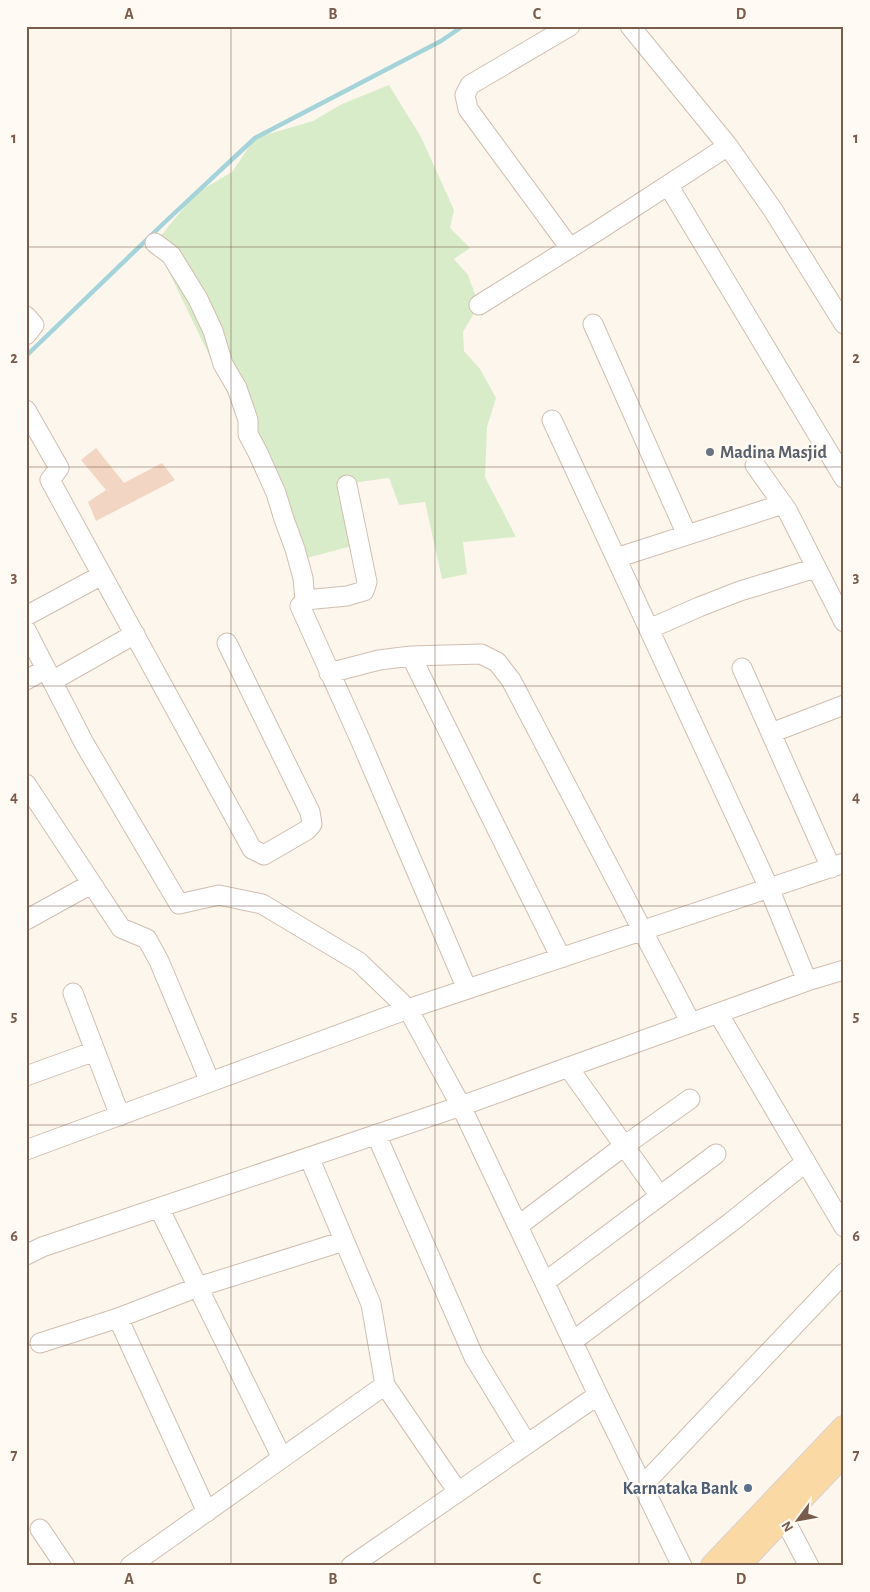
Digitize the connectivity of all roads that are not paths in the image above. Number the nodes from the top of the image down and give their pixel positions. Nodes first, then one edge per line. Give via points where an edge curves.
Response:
1 (570, 26) edge
2 (630, 26) edge
3 (728, 146) junction
4 (668, 185) junction
5 (155, 243) dead end
6 (570, 248) junction
7 (479, 305) dead end
8 (26, 316) edge
9 (593, 324) dead end
10 (844, 324) edge
11 (26, 335) edge
12 (26, 410) edge
13 (552, 420) dead end
14 (755, 465) dead end
15 (844, 478) edge
16 (347, 485) dead end
17 (783, 504) junction
18 (687, 535) junction
19 (616, 558) junction
20 (816, 568) junction
21 (102, 575) junction
22 (305, 600) junction
23 (26, 616) edge
24 (844, 622) edge
25 (649, 629) junction
26 (26, 630) edge
27 (134, 634) junction
28 (227, 643) dead end
29 (411, 656) junction
30 (742, 668) dead end
31 (329, 673) junction
32 (49, 675) junction
33 (26, 680) edge
34 (844, 704) edge
35 (770, 733) junction
36 (26, 784) edge
37 (837, 865) edge
38 (91, 884) junction
39 (769, 888) junction
40 (26, 920) edge
41 (642, 930) junction
42 (561, 958) junction
43 (844, 970) edge
44 (806, 981) junction
45 (467, 989) junction
46 (73, 993) dead end
47 (408, 1008) junction
48 (718, 1013) junction
49 (692, 1023) junction
50 (95, 1051) junction
51 (568, 1067) junction
52 (26, 1076) edge
53 (210, 1082) junction
54 (690, 1099) dead end
55 (461, 1106) junction
56 (120, 1116) junction
57 (376, 1134) junction
58 (624, 1146) junction
59 (26, 1150) edge
60 (716, 1154) dead end
61 (309, 1157) junction
62 (806, 1162) junction
63 (660, 1196) junction
64 (159, 1208) junction
65 (518, 1226) junction
66 (844, 1227) edge
67 (344, 1241) junction
68 (26, 1255) edge
69 (844, 1273) edge
70 (545, 1282) junction
71 (198, 1287) junction
72 (118, 1318) junction
73 (573, 1341) junction
74 (40, 1343) dead end
75 (385, 1384) junction
76 (598, 1395) junction
77 (844, 1428) edge
78 (527, 1444) junction
79 (844, 1453) edge
80 (282, 1458) junction
81 (643, 1485) junction
82 (458, 1492) junction
83 (779, 1509) junction
84 (206, 1512) junction
85 (40, 1528) dead end
86 (65, 1566) edge
87 (130, 1566) edge
88 (351, 1566) edge
89 (682, 1566) edge
90 (713, 1566) edge
91 (737, 1566) edge
92 (808, 1566) edge

1 - 6 street via 470,85 464,95 468,109
2 - 3 street
3 - 4 street
3 - 10 street via 773,210
4 - 6 street
4 - 15 street
5 - 22 street via 171,255 198,299 213,331 223,364 237,388 248,420 248,434 276,493 295,549
6 - 7 street
8 - 11 street via 34,325
9 - 18 street
12 - 21 street via 59,468 50,480
13 - 19 street
14 - 17 street
16 - 22 street via 367,582 364,591
17 - 18 street
17 - 20 street
18 - 19 street
19 - 25 street
20 - 24 street
20 - 25 street via 740,591
21 - 23 street
21 - 27 street
22 - 31 street via 300,606
25 - 39 street
26 - 32 street
27 - 28 street via 252,849 264,855 307,830 312,824 310,812
27 - 32 street
29 - 31 street via 379,660
29 - 41 street via 481,654 497,662 511,680
29 - 42 street
30 - 35 street
31 - 45 street
32 - 33 street
32 - 47 street via 84,743 180,904 219,895 262,904 358,962
34 - 35 street
35 - 37 street
36 - 38 street
37 - 39 street
38 - 40 street
38 - 53 street via 121,928 146,940 160,961
39 - 41 street
39 - 44 street
41 - 42 street
41 - 49 street
42 - 45 street
43 - 44 street
44 - 48 street
45 - 47 street
46 - 50 street
47 - 53 street
47 - 55 street
48 - 49 street
48 - 62 street
49 - 51 street
50 - 52 street
50 - 56 street
51 - 55 street
51 - 58 street
53 - 56 street
54 - 58 street
55 - 57 street
55 - 65 street
56 - 59 street
57 - 61 street
57 - 78 street via 474,1357
58 - 63 street
58 - 65 street
60 - 63 street
61 - 64 street
61 - 67 street
62 - 66 street
62 - 73 street
63 - 70 street
64 - 68 street
64 - 71 street
65 - 70 street
67 - 71 street
67 - 75 street via 371,1304
69 - 81 street
70 - 73 street
71 - 72 street
71 - 80 street
72 - 74 street
72 - 84 street
73 - 76 street
75 - 80 street
75 - 82 street
76 - 78 street
76 - 81 street
77 - 83 main road
78 - 82 street
79 - 83 main road
80 - 84 street
81 - 89 street
82 - 88 street
83 - 90 main road
83 - 91 main road
83 - 92 street
84 - 87 street
85 - 86 street

